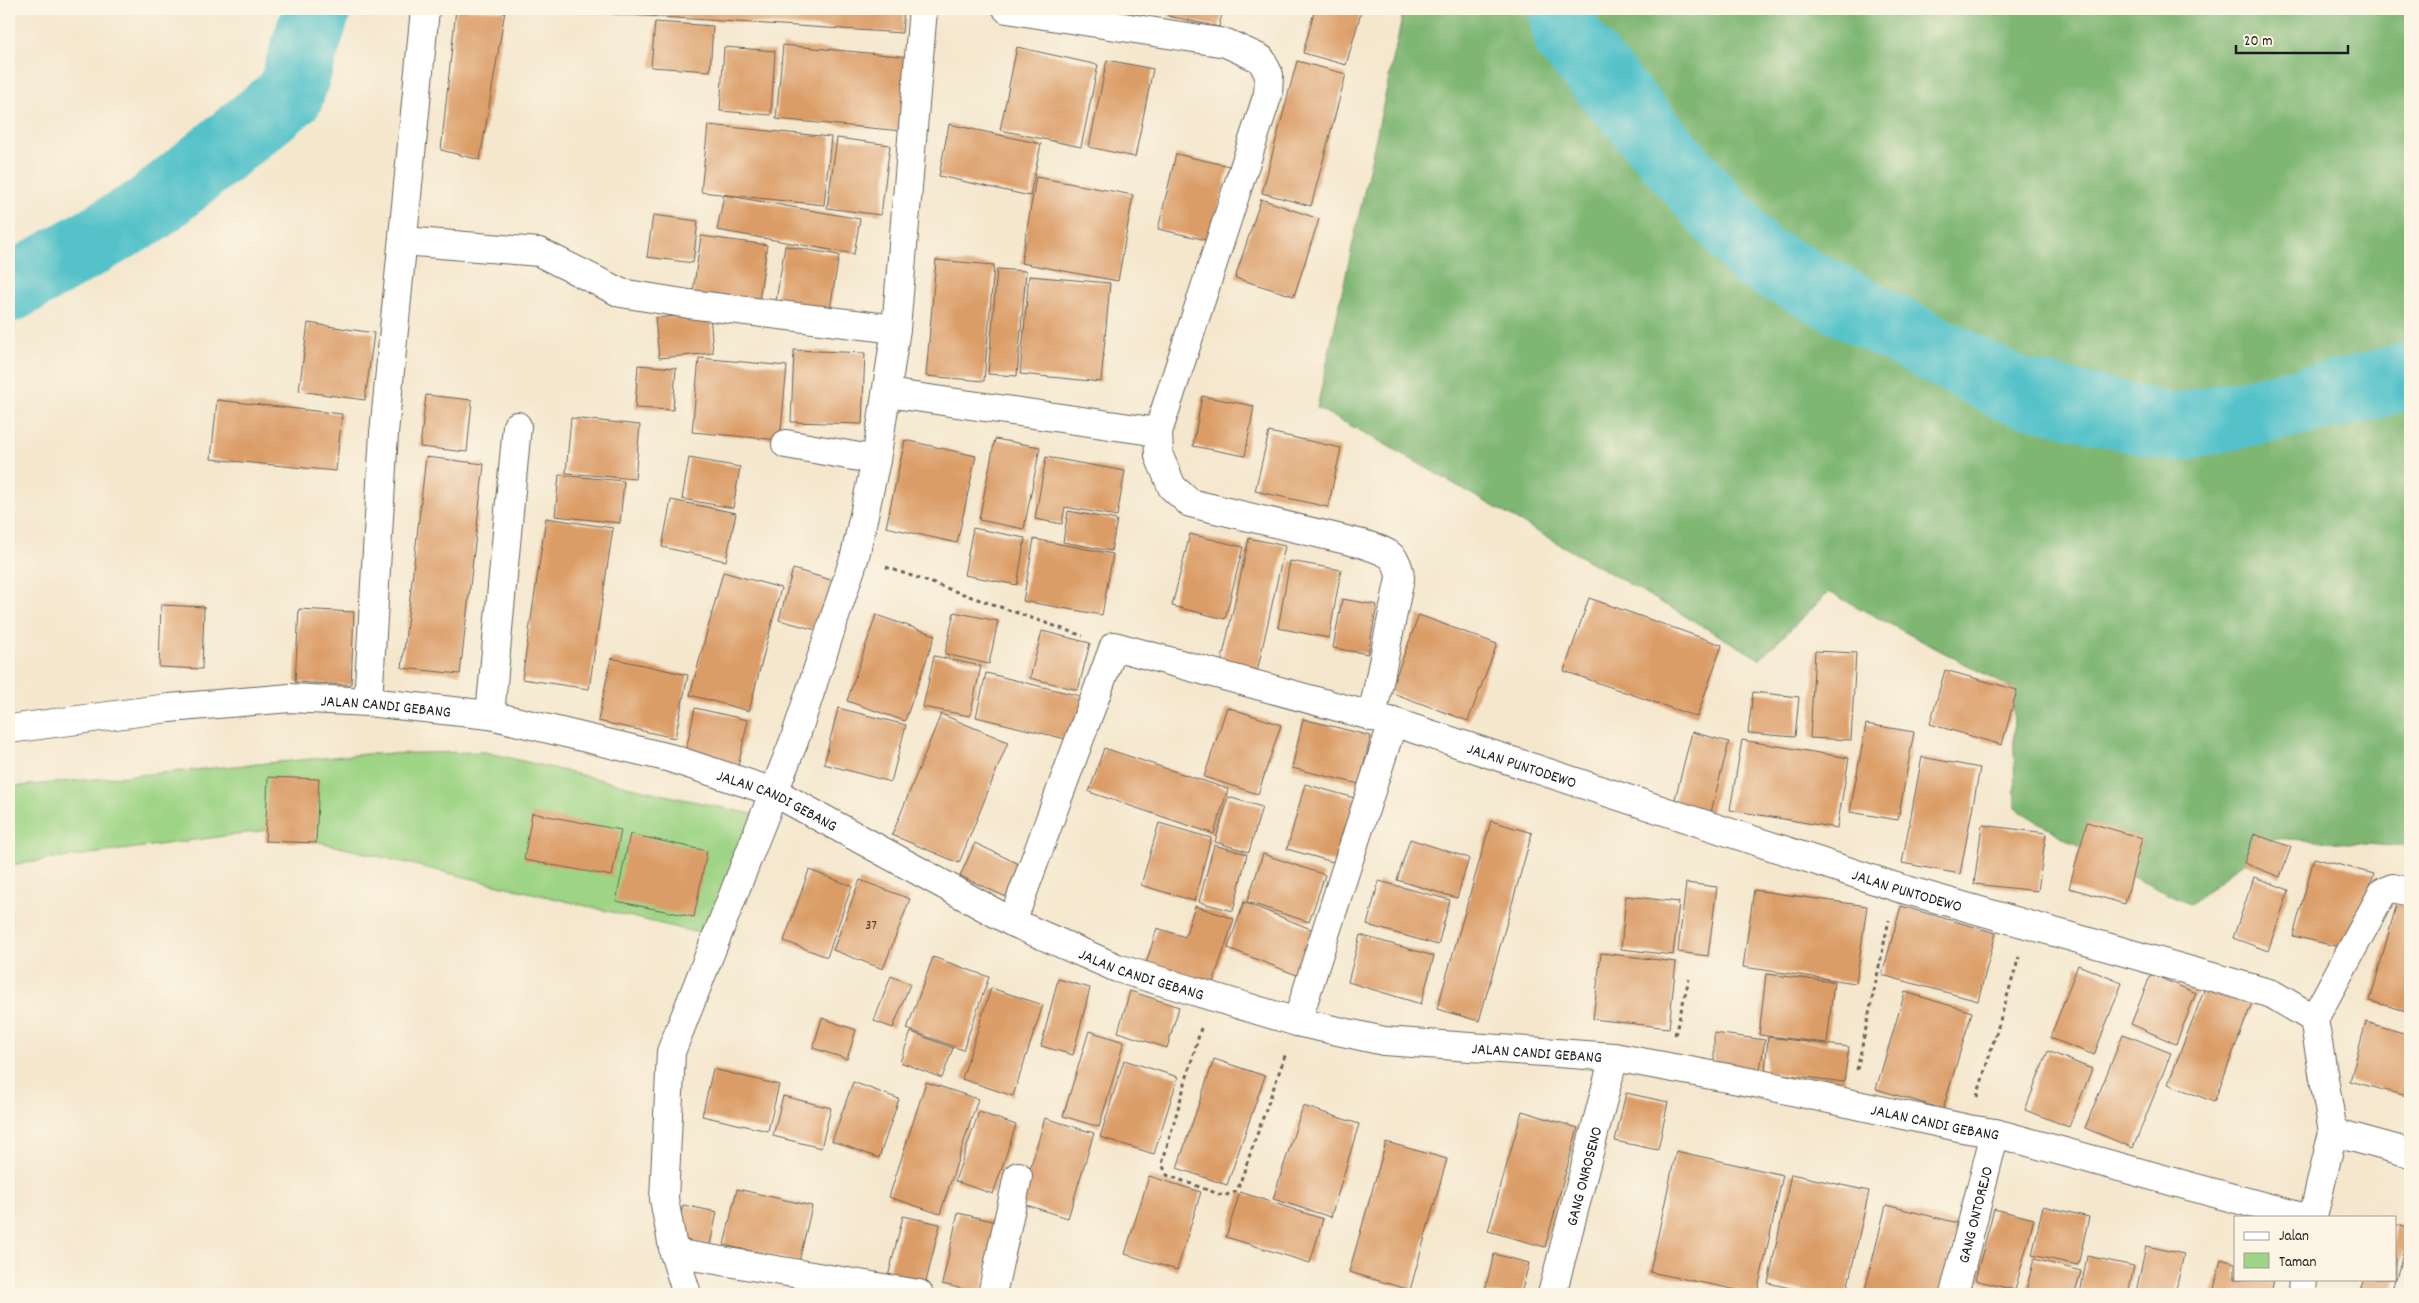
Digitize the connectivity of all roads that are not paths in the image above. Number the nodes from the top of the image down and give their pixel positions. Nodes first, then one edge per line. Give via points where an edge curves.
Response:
1 (425, 9) edge
2 (923, 9) edge
3 (1007, 9) edge
4 (402, 241) junction
5 (896, 329) junction
6 (887, 393) junction
7 (517, 426) dead end
8 (1158, 432) junction
9 (786, 444) dead end
10 (876, 460) junction
11 (368, 702) junction
12 (490, 715) junction
13 (1382, 719) junction
14 (9, 729) edge
15 (774, 792) junction
16 (2410, 892) edge
17 (1012, 922) junction
18 (2314, 1019) junction
19 (1297, 1022) junction
20 (1614, 1057) junction
21 (2333, 1132) junction
22 (1995, 1133) junction
23 (2410, 1153) edge
24 (1018, 1176) dead end
25 (2298, 1216) edge
26 (2313, 1216) edge
27 (674, 1253) junction
28 (2303, 1280) edge
29 (687, 1294) edge
30 (919, 1294) edge
31 (992, 1294) edge
32 (1552, 1294) edge
33 (1954, 1294) edge
34 (2302, 1294) edge

1 - 4 street
2 - 5 street
3 - 8 street via 1226,43 1261,59 1268,75 1268,94
4 - 5 street via 538,252 620,293
4 - 11 street via 384,433
5 - 6 street
6 - 8 street
6 - 10 street
7 - 12 street
8 - 13 street via 1159,456 1172,487 1190,503 1363,544 1394,558 1400,578
9 - 10 street
10 - 15 street via 855,556
11 - 12 street, JALAN CANDI GEBANG
11 - 14 street, JALAN CANDI GEBANG via 290,698 169,708
12 - 15 street, JALAN CANDI GEBANG via 670,758
13 - 17 street, JALAN PUNTODEWO via 1114,646
13 - 18 street, JALAN PUNTODEWO via 1896,887 2272,994
13 - 19 street
15 - 17 street, JALAN CANDI GEBANG
15 - 27 street via 671,1052 664,1199
16 - 18 street via 2393,888 2382,892
17 - 19 street, JALAN CANDI GEBANG via 1117,968
18 - 21 street
19 - 20 street, JALAN CANDI GEBANG via 1384,1041
20 - 22 street, JALAN CANDI GEBANG
20 - 32 street, GANG ONROSENO
21 - 23 street
21 - 26 street
22 - 25 street, JALAN CANDI GEBANG
22 - 33 street, GANG ONTOREJO
24 - 31 street
27 - 29 street
27 - 30 street
28 - 34 street

